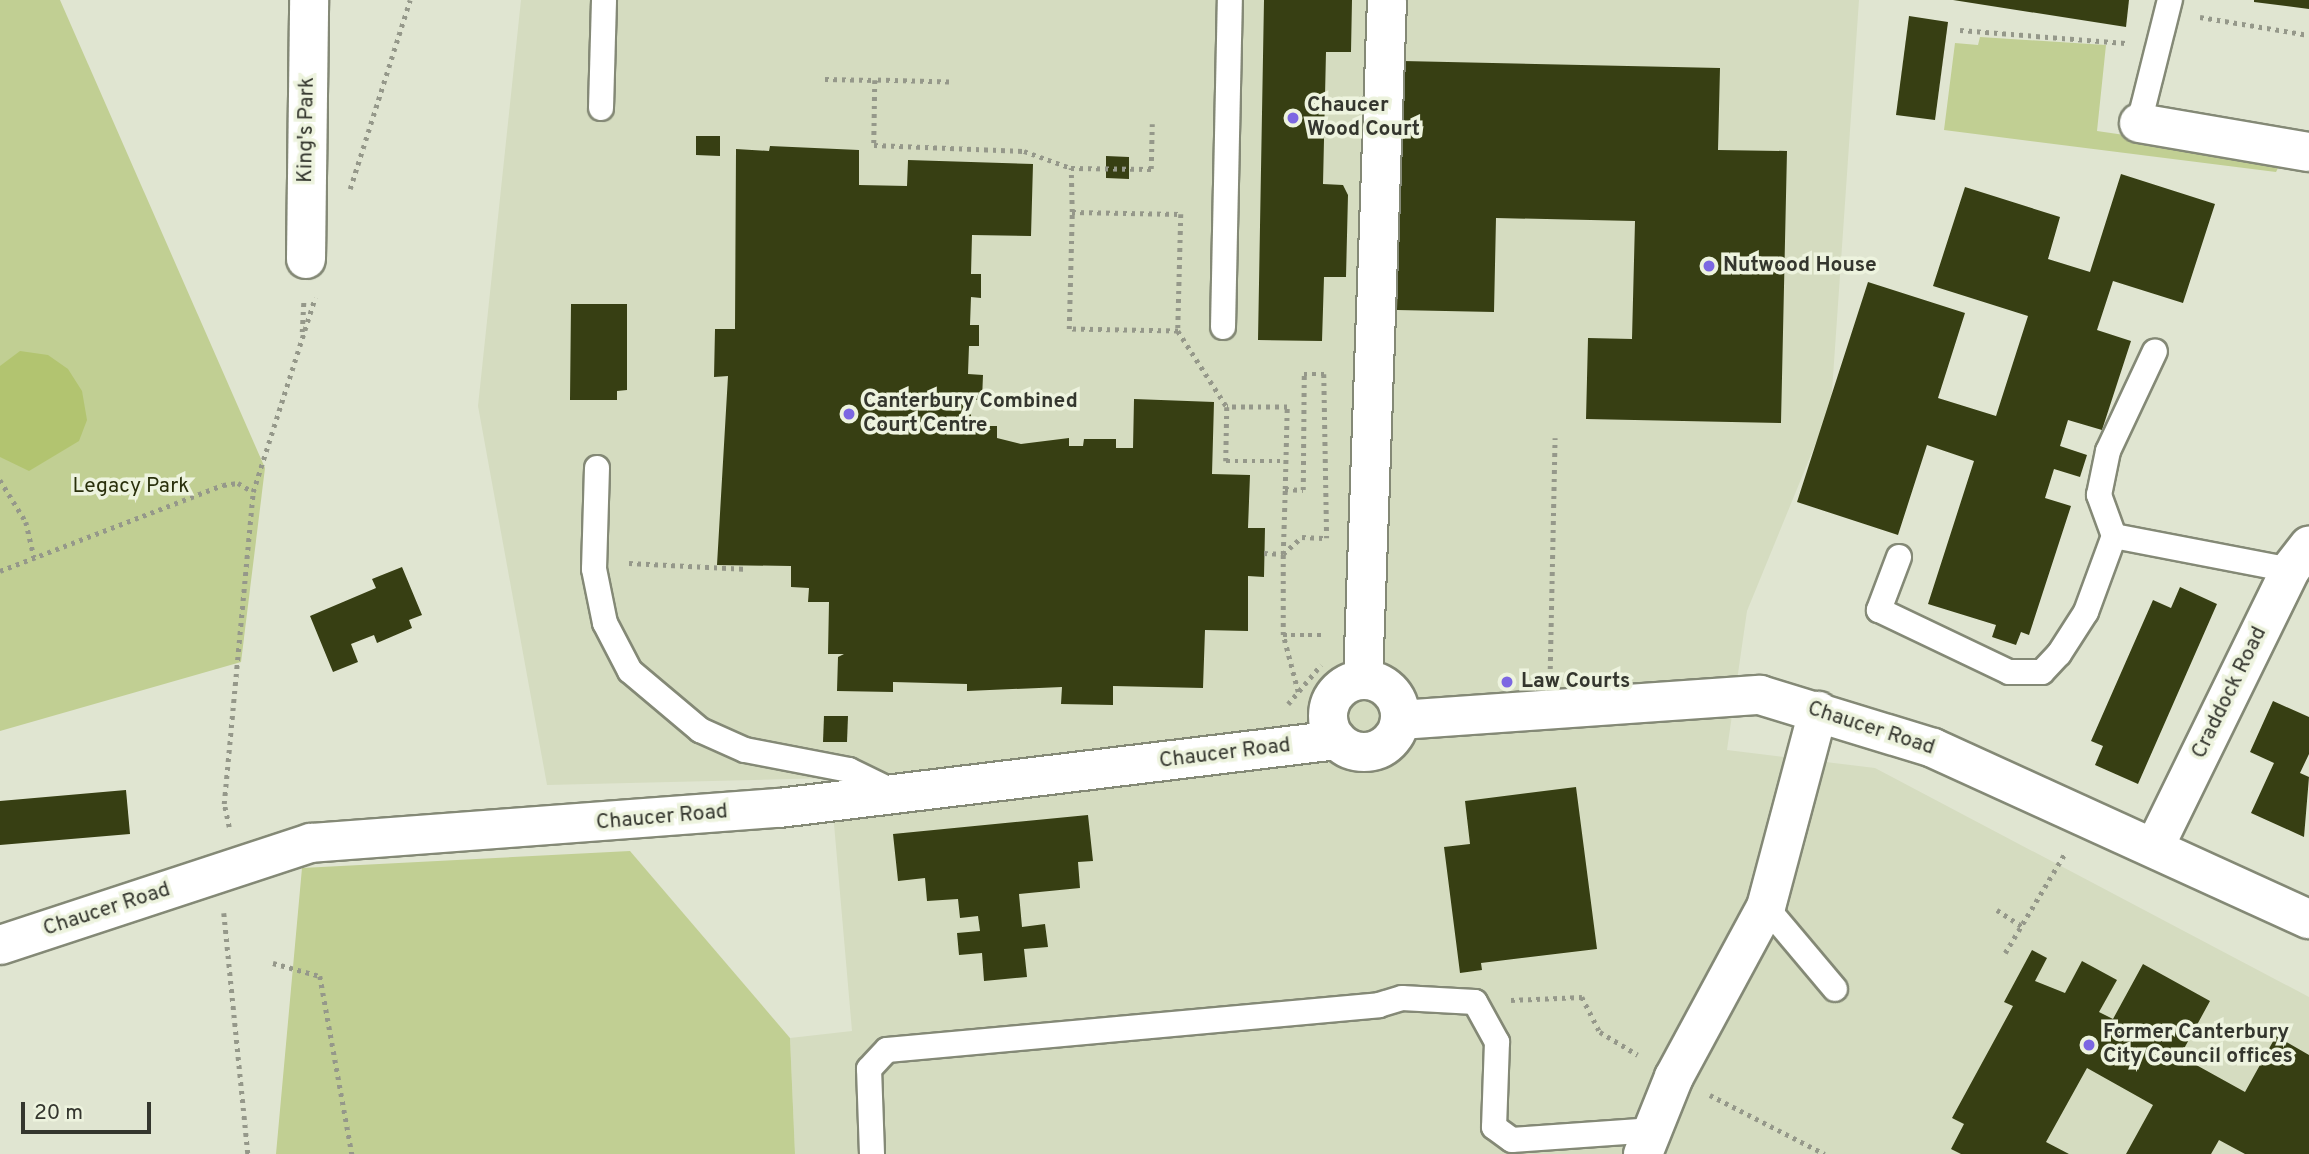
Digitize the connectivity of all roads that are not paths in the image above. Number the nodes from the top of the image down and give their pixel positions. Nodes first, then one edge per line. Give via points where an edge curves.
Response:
1 (309, 0) edge
2 (604, 0) edge
3 (1230, 0) edge
4 (1387, 0) edge
5 (2168, 6) edge
6 (601, 108) dead end
7 (2139, 123) joint
8 (2309, 152) edge
9 (312, 273) road end
10 (1223, 327) dead end
11 (2155, 351) dead end
12 (597, 468) dead end
13 (2114, 536) junction
14 (1899, 556) dead end
15 (2300, 558) edge
16 (1363, 680) junction
17 (1818, 710) junction
18 (1400, 720) junction
19 (1337, 740) junction
20 (897, 793) junction
21 (2156, 844) junction
22 (1766, 907) junction
23 (2309, 919) edge
24 (0, 945) edge
25 (1835, 989) dead end
26 (1648, 1142) edge
27 (872, 1154) edge

1 - 9 street, King's Park
2 - 6 lane
3 - 10 lane
4 - 16 street
5 - 7 lane via 2154,45
7 - 8 street
11 - 13 lane via 2108,451 2099,495
12 - 20 lane via 594,569 605,623 630,671 700,730 745,750 849,770
13 - 14 lane via 2086,612 2042,673 2009,672 1879,610
13 - 15 lane
15 - 21 street, Craddock Road
16 - 18 street via 1393,694
16 - 19 street via 1339,690 1329,705
17 - 18 street, Chaucer Road via 1760,695
17 - 21 street, Chaucer Road via 1933,748
17 - 22 street
18 - 19 street, Chaucer Road via 1380,749 1354,751
19 - 20 street, Chaucer Road
20 - 24 street, Chaucer Road via 589,824 311,842
21 - 23 street, Chaucer Road
22 - 25 lane
22 - 26 street via 1674,1077
26 - 27 lane via 1512,1140 1494,1127 1497,1042 1475,1002 1402,998 1379,1005 887,1049 869,1069

